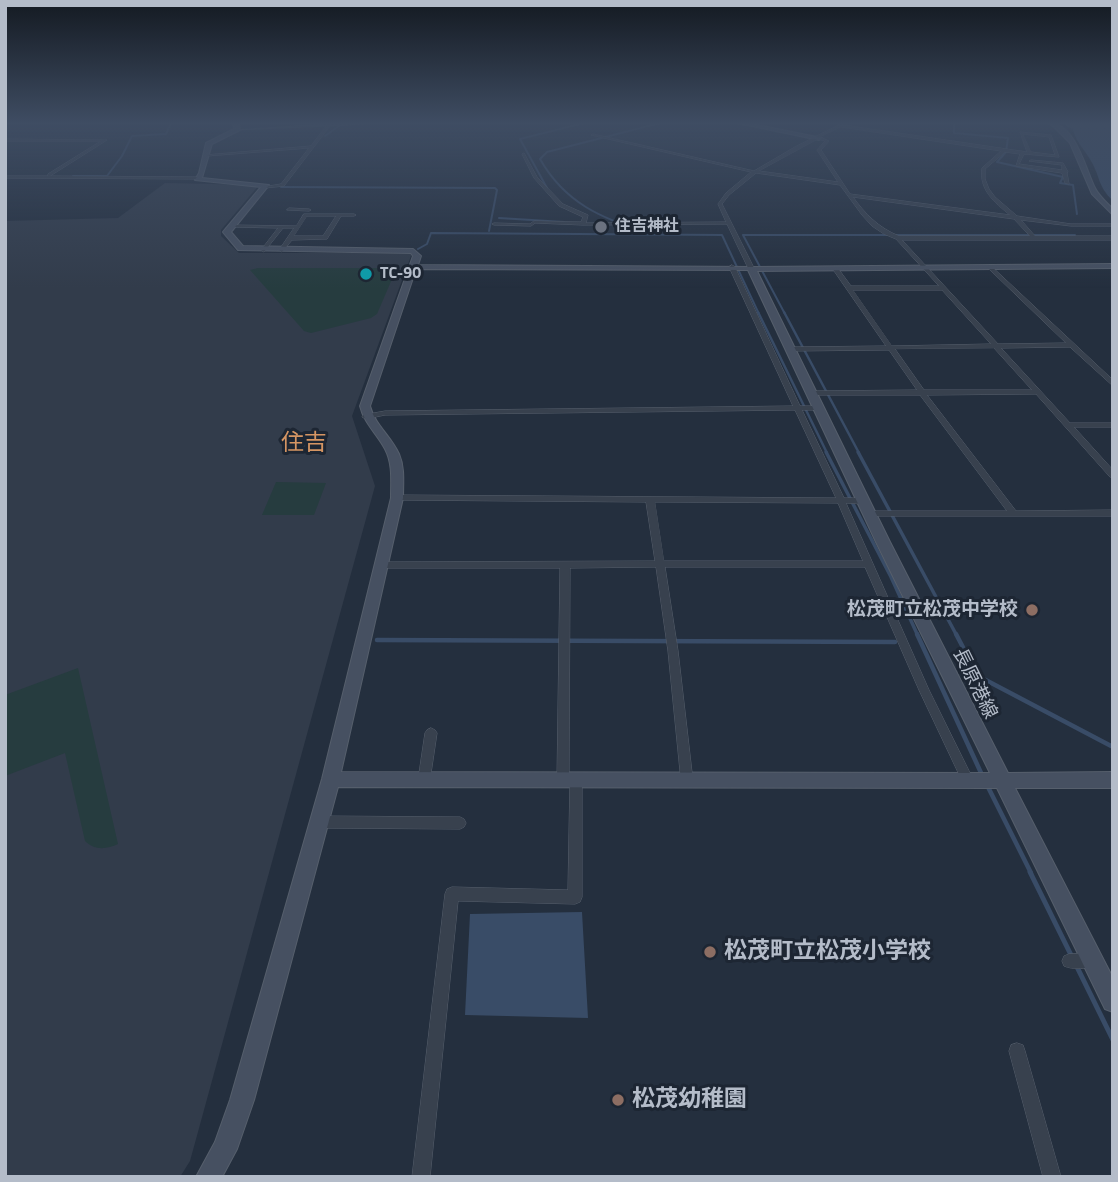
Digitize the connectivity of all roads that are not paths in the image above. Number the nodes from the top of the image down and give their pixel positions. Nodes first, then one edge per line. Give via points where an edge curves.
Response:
1 (199, 178) edge
2 (288, 178) edge
3 (536, 178) edge
4 (745, 178) edge
5 (798, 178) edge
6 (836, 178) edge
7 (981, 178) edge
8 (1067, 178) edge
9 (1089, 178) edge
10 (1067, 183) dead end
11 (839, 184) junction
12 (265, 187) junction
13 (849, 195) junction
14 (332, 208) dead end
15 (289, 209) dead end
16 (309, 209) junction
17 (1113, 213) edge
18 (339, 215) junction
19 (354, 215) dead end
20 (1013, 217) junction
21 (729, 223) junction
22 (494, 224) dead end
23 (583, 224) junction
24 (1113, 225) edge
25 (232, 226) junction
26 (281, 227) junction
27 (298, 227) junction
28 (1074, 228) dead end
29 (1048, 233) dead end
30 (1033, 237) junction
31 (1054, 237) junction
32 (1087, 237) junction
33 (290, 238) junction
34 (898, 238) junction
35 (1113, 238) edge
36 (264, 250) junction
37 (282, 250) junction
38 (1113, 266) edge
39 (414, 267) junction
40 (732, 267) junction
41 (990, 267) junction
42 (751, 268) junction
43 (835, 268) junction
44 (924, 268) junction
45 (849, 288) junction
46 (942, 288) junction
47 (1072, 345) junction
48 (996, 346) junction
49 (891, 347) junction
50 (790, 349) junction
51 (1113, 384) edge
52 (810, 393) junction
53 (922, 393) junction
54 (1038, 393) junction
55 (797, 408) junction
56 (817, 408) junction
57 (366, 417) junction
58 (1067, 425) junction
59 (1113, 425) edge
60 (1113, 475) edge
61 (397, 498) junction
62 (650, 500) junction
63 (841, 501) junction
64 (866, 507) junction
65 (1013, 513) junction
66 (1113, 513) edge
67 (869, 564) junction
68 (381, 565) junction
69 (565, 565) junction
70 (660, 566) junction
71 (431, 733) dead end
72 (331, 779) junction
73 (424, 780) junction
74 (569, 780) junction
75 (1113, 780) edge
76 (985, 781) junction
77 (687, 782) junction
78 (317, 822) junction
79 (460, 823) dead end
80 (1092, 960) junction
81 (1069, 961) dead end
82 (1113, 1001) edge
83 (1017, 1051) dead end
84 (208, 1177) edge
85 (421, 1177) edge
86 (1052, 1177) edge

1 - 12 street via 201,183
2 - 12 street via 282,186
3 - 23 street via 561,205 586,216
4 - 21 street via 720,204
5 - 11 street
6 - 11 street
7 - 20 street via 993,199
8 - 10 street
9 - 17 street
11 - 13 street
12 - 25 street
13 - 20 street
13 - 34 street via 879,230
14 - 16 street
15 - 16 street
16 - 18 street
16 - 27 street
18 - 19 street
18 - 33 street via 326,238
20 - 24 street
20 - 30 street
21 - 23 street
21 - 42 street
22 - 23 street
25 - 26 street
25 - 36 street via 228,232 241,248
26 - 27 street
26 - 36 street
27 - 33 street
28 - 32 street
29 - 31 street
30 - 31 street
30 - 34 street
31 - 32 street
32 - 35 street
33 - 37 street
34 - 44 street
36 - 37 street
37 - 39 street via 413,251 417,256
38 - 41 street
39 - 40 street
39 - 57 street via 365,406
40 - 42 street
40 - 55 street
41 - 44 street
41 - 47 street
42 - 43 street
42 - 50 street, 長原港線
43 - 44 street
43 - 45 street
44 - 46 street
45 - 46 street
45 - 49 street
46 - 48 street
47 - 48 street
47 - 51 street
48 - 49 street
48 - 54 street
49 - 50 street
49 - 53 street
50 - 52 street, 長原港線
52 - 53 street
52 - 56 street, 長原港線
53 - 54 street
53 - 65 street
54 - 58 street
55 - 56 street
55 - 57 street via 385,413
55 - 63 street
56 - 64 street, 長原港線
57 - 61 street via 395,457
58 - 59 street
58 - 60 street
61 - 62 street
61 - 68 street
62 - 63 street
62 - 70 street
63 - 64 street
63 - 67 street
64 - 65 street
64 - 76 street, 長原港線
65 - 66 street
67 - 70 street
67 - 76 street via 924,690
68 - 69 street
68 - 72 street
69 - 70 street
69 - 74 street
70 - 77 street
71 - 73 street
72 - 73 street
72 - 78 street
73 - 74 street
74 - 77 street
74 - 85 street via 575,897 452,894
75 - 76 street
76 - 77 street
76 - 80 street, 長原港線
78 - 79 street
78 - 84 street via 242,1100 225,1149
80 - 81 street
80 - 82 street, 長原港線
83 - 86 street

